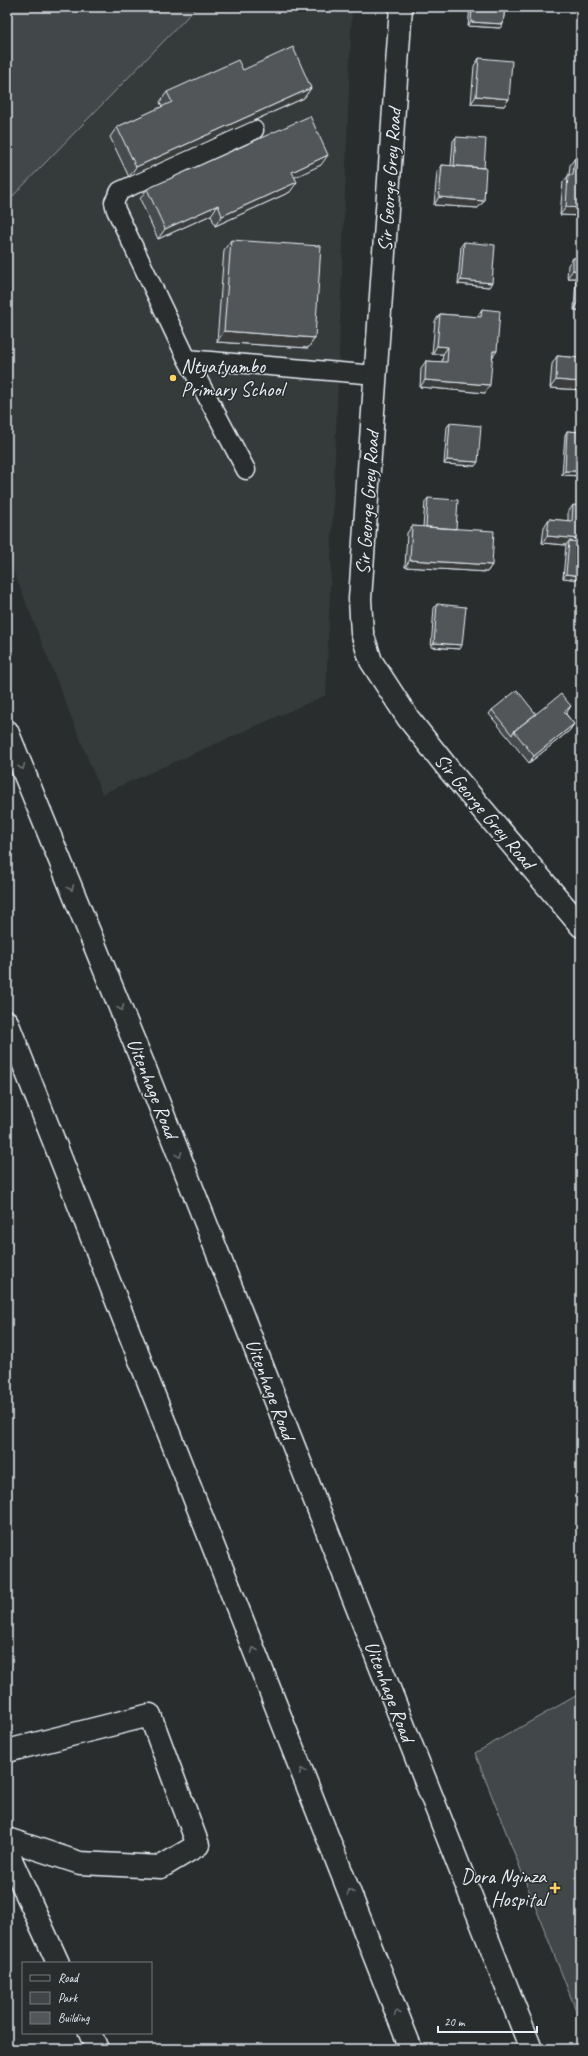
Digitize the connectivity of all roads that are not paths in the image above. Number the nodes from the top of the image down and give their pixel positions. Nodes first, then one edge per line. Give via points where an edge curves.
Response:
1 (401, 7) edge
2 (254, 130) edge
3 (187, 359) junction
4 (376, 375) junction
5 (246, 470) dead end
6 (7, 731) edge
7 (581, 926) edge
8 (7, 1022) edge
9 (7, 1751) edge
10 (7, 1839) edge
11 (7, 1851) edge
12 (58, 1962) edge
13 (90, 2034) edge
14 (97, 2049) edge
15 (412, 2049) edge
16 (531, 2049) edge

1 - 4 main road, Sir George Grey Road
2 - 3 lane via 120,191 114,202
3 - 4 lane
3 - 5 lane
4 - 7 main road, Sir George Grey Road via 360,599 362,633 371,661 408,718
6 -> 16 main road, Uitenhage Road via 144,1066
15 -> 8 main road
9 - 10 main road via 150,1715 198,1845 161,1867 80,1863
11 - 12 main road
13 - 14 main road

